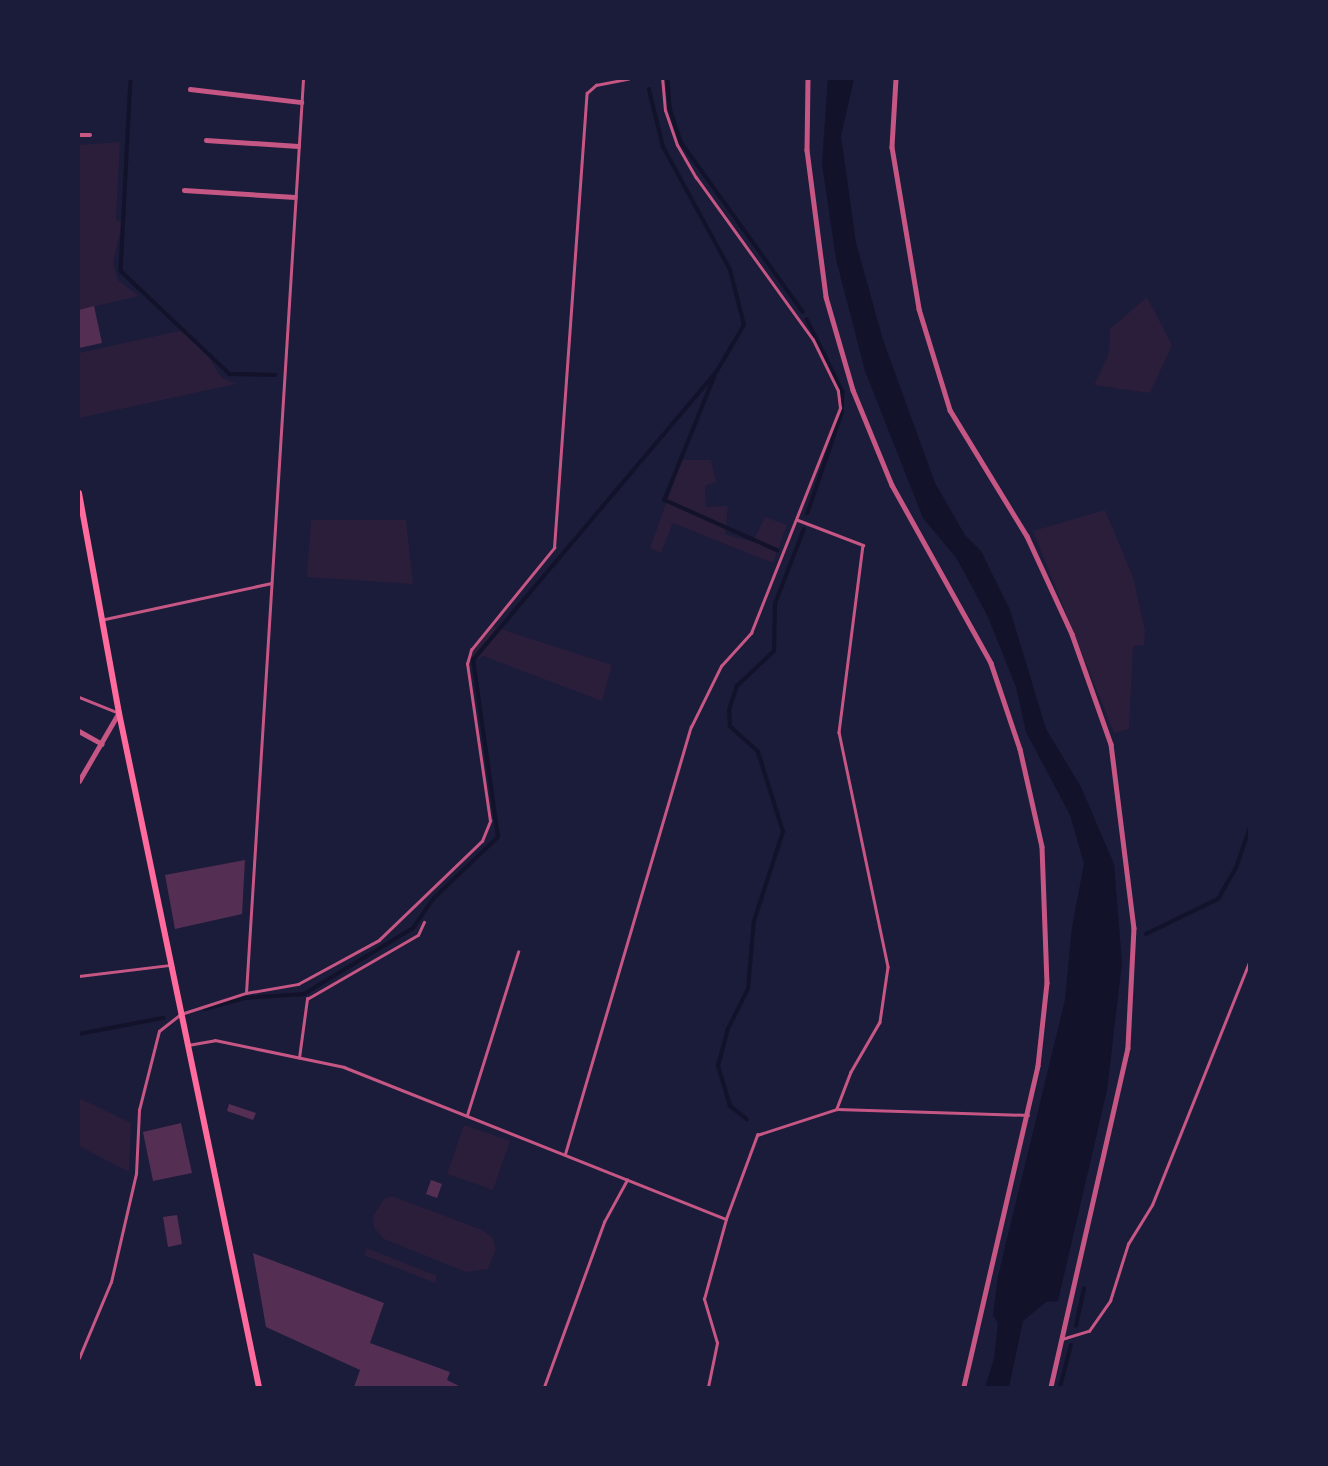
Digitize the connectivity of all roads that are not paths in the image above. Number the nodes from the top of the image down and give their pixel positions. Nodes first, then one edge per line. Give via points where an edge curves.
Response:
1 (303, 79) edge
2 (628, 79) edge
3 (662, 79) edge
4 (808, 79) edge
5 (896, 79) edge
6 (190, 89) dead end
7 (301, 102) junction
8 (79, 135) edge
9 (90, 135) dead end
10 (206, 141) dead end
11 (298, 146) junction
12 (184, 190) dead end
13 (295, 197) junction
14 (79, 493) edge
15 (797, 519) junction
16 (271, 583) junction
17 (105, 619) junction
18 (79, 697) edge
19 (119, 713) junction
20 (79, 731) edge
21 (102, 744) junction
22 (79, 781) edge
23 (424, 922) dead end
24 (518, 952) dead end
25 (1249, 963) edge
26 (170, 965) junction
27 (79, 976) edge
28 (246, 993) junction
29 (181, 1014) junction
30 (188, 1045) junction
31 (299, 1058) junction
32 (837, 1109) junction
33 (467, 1115) junction
34 (1028, 1115) junction
35 (565, 1154) junction
36 (627, 1180) junction
37 (726, 1219) junction
38 (1062, 1339) junction
39 (79, 1358) edge
40 (259, 1387) edge
41 (544, 1387) edge
42 (708, 1387) edge
43 (964, 1387) edge
44 (1051, 1387) edge

1 - 7 lane
2 - 28 lane via 596,85 587,93 554,548 471,650 467,664 490,821 482,841 379,940 298,985
3 - 15 lane via 665,111 677,145 813,340 838,391 840,408
4 - 34 street via 807,150 826,297 853,390 892,485 991,663 1020,749 1042,848 1047,983
5 - 38 street via 892,147 919,309 950,410 1027,536 1072,634 1111,744 1134,928 1128,1048
6 - 7 street
7 - 11 lane
8 - 9 street
10 - 11 street
11 - 13 lane
12 - 13 street
13 - 16 lane
14 - 17 main road
15 - 32 lane via 863,545 840,753 888,967 880,1022 851,1072
15 - 35 lane via 751,633 721,666 691,727
16 - 17 lane
16 - 28 lane
17 - 19 main road
18 - 19 lane
19 - 21 street
19 - 26 main road
20 - 21 street
21 - 22 street
23 - 31 lane via 418,935 307,999
24 - 33 lane
25 - 38 lane via 1152,1205 1128,1244 1110,1301 1089,1331
26 - 27 lane
26 - 29 main road
28 - 29 lane
29 - 30 main road
29 - 39 lane via 159,1031 139,1110 136,1174 111,1282
30 - 31 lane via 215,1040
30 - 40 main road
31 - 33 lane via 344,1067
32 - 34 lane
32 - 37 lane via 757,1135
33 - 35 lane
34 - 43 street
35 - 36 lane
36 - 37 lane
36 - 41 lane via 604,1222
37 - 42 lane via 704,1299 717,1343
38 - 44 street

